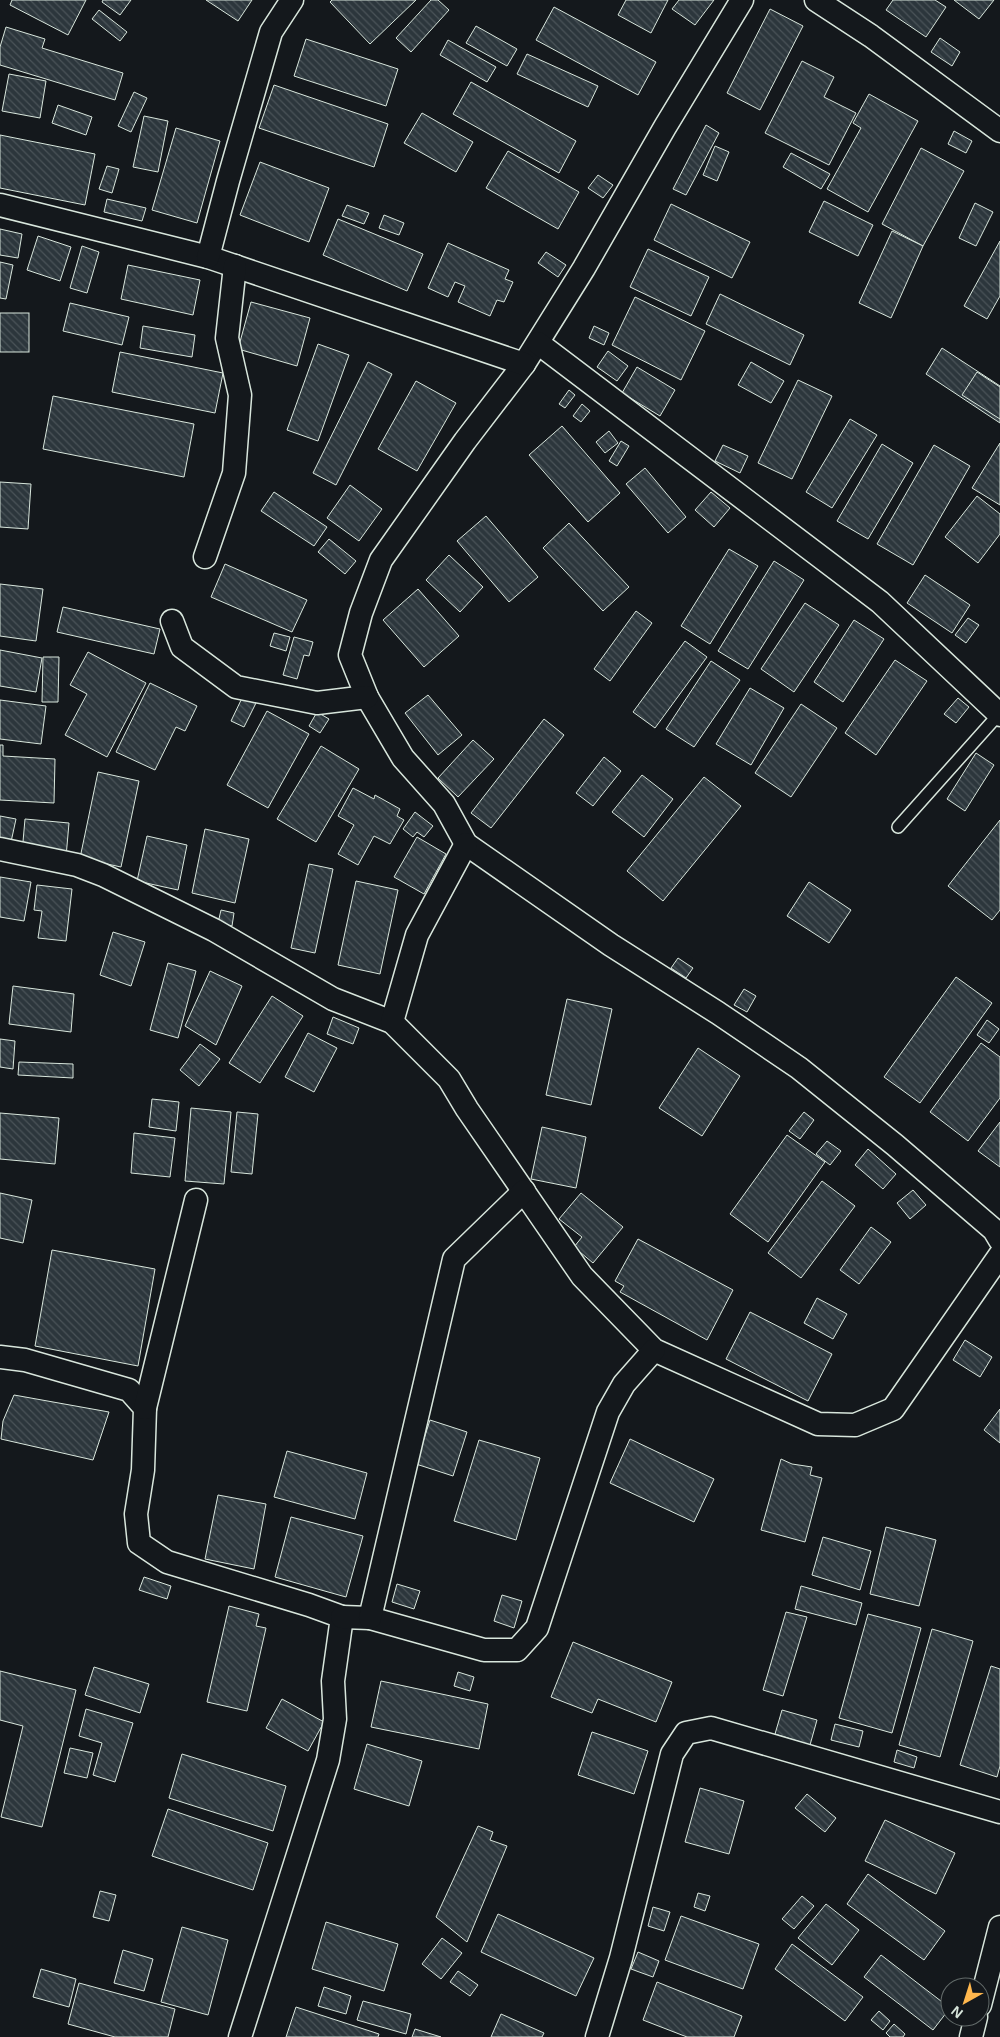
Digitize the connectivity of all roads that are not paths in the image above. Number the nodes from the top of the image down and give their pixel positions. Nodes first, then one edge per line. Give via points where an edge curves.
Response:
1 (292, 0) edge
2 (742, 0) edge
3 (816, 0) edge
4 (1000, 131) edge
5 (0, 205) edge
6 (208, 257) junction
7 (235, 266) junction
8 (538, 343) junction
9 (524, 364) junction
10 (205, 558) dead end
11 (172, 621) dead end
12 (368, 697) junction
13 (999, 714) edge
14 (898, 827) dead end
15 (466, 844) junction
16 (0, 849) edge
17 (392, 1022) junction
18 (524, 1191) junction
19 (196, 1200) dead end
20 (998, 1231) edge
21 (1000, 1255) edge
22 (654, 1350) junction
23 (0, 1357) edge
24 (145, 1408) junction
25 (342, 1617) junction
26 (370, 1618) junction
27 (1000, 1812) edge
28 (1000, 1927) edge
29 (987, 1977) edge
30 (240, 2037) edge
31 (597, 2037) edge

1 - 6 street via 271,32
2 - 8 street
3 - 4 street via 871,36
5 - 6 street
6 - 7 street
7 - 9 street
7 - 10 street via 227,338 240,395 234,473
8 - 9 street
8 - 13 street via 880,602
9 - 12 street via 381,560 361,613 350,655
11 - 12 street via 182,647 236,687 317,703
12 - 15 street via 403,758 444,804
13 - 14 lane
15 - 17 street via 417,935
15 - 20 street via 611,945 799,1068
16 - 17 street via 78,865 103,875 214,930 333,999
17 - 18 street via 449,1078
18 - 22 street via 582,1276
18 - 26 street via 454,1259
19 - 24 street
21 - 22 street via 893,1409 855,1425 818,1424
22 - 26 street via 624,1384 608,1412 537,1628 517,1650 484,1650
23 - 24 street via 25,1360 129,1390
24 - 25 street via 143,1470 136,1514 138,1543 167,1562
25 - 26 street
25 - 30 street via 333,1680 335,1719 328,1760
27 - 31 street via 711,1728 686,1733 672,1754 621,1958
28 - 29 street

